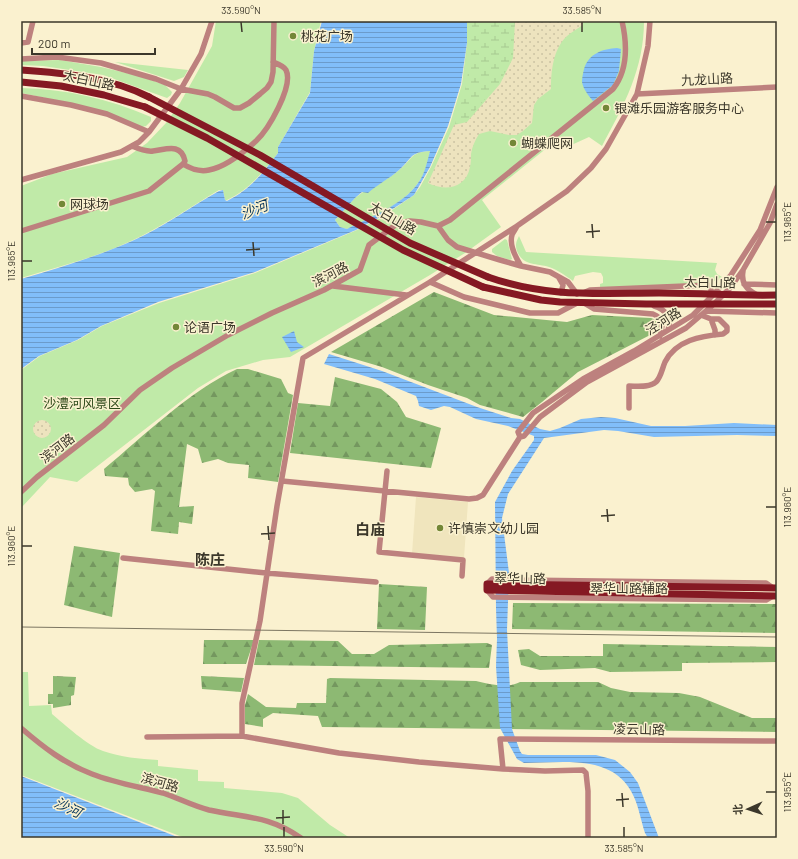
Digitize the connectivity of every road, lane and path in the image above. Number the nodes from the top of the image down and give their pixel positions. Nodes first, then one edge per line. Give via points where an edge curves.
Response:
1 (33, 21) edge
2 (212, 21) edge
3 (274, 21) edge
4 (622, 21) edge
5 (650, 21) edge
6 (21, 44) edge
7 (21, 59) edge
8 (273, 62) junction
9 (21, 70) edge
10 (21, 82) edge
11 (777, 87) edge
12 (181, 89) junction
13 (637, 94) junction
14 (21, 96) edge
15 (149, 132) junction
16 (132, 146) junction
17 (183, 164) junction
18 (21, 180) edge
19 (777, 187) edge
20 (777, 204) edge
21 (438, 226) junction
22 (518, 226) junction
23 (21, 231) edge
24 (476, 253) junction
25 (521, 266) junction
26 (743, 270) junction
27 (559, 277) junction
28 (430, 282) junction
29 (744, 284) junction
30 (777, 285) edge
31 (332, 286) junction
32 (561, 293) junction
33 (579, 294) junction
34 (406, 295) junction
35 (713, 295) junction
36 (723, 295) junction
37 (758, 295) junction
38 (774, 295) edge
39 (580, 303) junction
40 (646, 304) junction
41 (714, 304) junction
42 (766, 304) junction
43 (777, 304) edge
44 (703, 310) junction
45 (774, 313) edge
46 (711, 319) junction
47 (668, 330) junction
48 (715, 335) junction
49 (660, 336) junction
50 (629, 408) dead end
51 (520, 435) junction
52 (387, 471) dead end
53 (282, 481) junction
54 (385, 491) junction
55 (21, 492) edge
56 (123, 558) dead end
57 (266, 573) junction
58 (462, 576) dead end
59 (376, 582) dead end
60 (491, 587) joint
61 (516, 588) junction
62 (775, 592) edge
63 (21, 728) edge
64 (242, 736) junction
65 (147, 737) dead end
66 (777, 741) edge
67 (503, 769) junction
68 (301, 838) edge
69 (588, 838) edge

1 - 6 street via 28,42
2 - 12 street via 201,54
3 - 8 street
4 - 21 street via 626,52 621,75 613,89 509,174 450,220
5 - 13 street via 648,46
7 - 12 street via 57,57 101,63
8 - 12 street via 271,82 267,88 249,104 240,108 234,108 208,94
8 - 17 street via 286,70 288,82 284,96 256,141 230,161 208,171 194,170
9 - 32 main road, 太白山路, bridge via 94,78 138,92 260,155 410,243 488,277 531,289
10 - 39 main road, 太白山路, bridge via 61,86 145,106 207,138 403,250 483,287 541,300
11 - 13 street, 九龙山路
12 - 15 street
13 - 22 street via 606,149 591,168 567,191
14 - 15 street via 107,114
15 - 16 street
16 - 17 street via 153,151 175,149 185,158
16 - 18 street via 121,152
17 - 23 street via 149,191
19 - 35 street, 泾河路 via 760,230 731,275
20 - 26 street via 770,222
21 - 24 street via 448,240
21 - 31 street, 滨河路 via 410,221 398,223 369,245 360,270
22 - 24 street
22 - 25 street via 512,234 511,241
24 - 25 street
24 - 28 street
25 - 27 street via 550,272
26 - 29 street
26 - 36 street
27 - 32 street via 563,285
27 - 33 street via 568,282
28 - 34 street
28 - 39 street via 464,297 530,313 558,313
29 - 30 street
29 - 37 street via 749,291
30 - 38 street
31 - 34 street
31 - 55 street, 滨河路 via 228,335 172,368 140,390 99,429 42,472
32 - 33 main road, 太白山路
33 - 35 main road, 太白山路
34 - 53 street via 303,358
35 - 36 main road, 太白山路
35 - 44 street, 泾河路
36 - 37 main road, 太白山路
36 - 41 street
37 - 38 main road, 太白山路
39 - 40 main road, 太白山路
39 - 49 street via 594,309 658,315 663,326
40 - 44 main road, 太白山路
40 - 47 street via 660,307 665,312 670,324
41 - 42 main road, 太白山路
41 - 44 main road, 太白山路
42 - 43 main road, 太白山路
42 - 45 street
44 - 45 street
44 - 46 street
44 - 47 street, 泾河路
44 - 51 street, 泾河路 via 686,328 587,382
46 - 48 street
46 - 48 street via 719,319 727,327 724,334
47 - 49 street, 泾河路
48 - 50 street via 694,338 683,343 665,361 656,382 649,386 629,386
49 - 51 street, 泾河路 via 583,379 533,413
51 - 54 street via 489,487 477,498
52 - 54 street
53 - 54 street
53 - 57 street
54 - 58 street via 379,552 464,560
56 - 57 street
57 - 59 street
57 - 64 street via 260,621 242,703
60 - 61 main road, 翠华山路
60 - 61 street, 翠华山路辅路
61 - 62 main road, 翠华山路
61 - 62 street, 翠华山路辅路 via 766,583
63 - 68 street, 滨河路 via 66,762 93,774 208,809 264,819
64 - 65 street
64 - 67 street via 339,753
66 - 67 street, 凌云山路 via 501,739
67 - 69 street via 582,770 586,773

